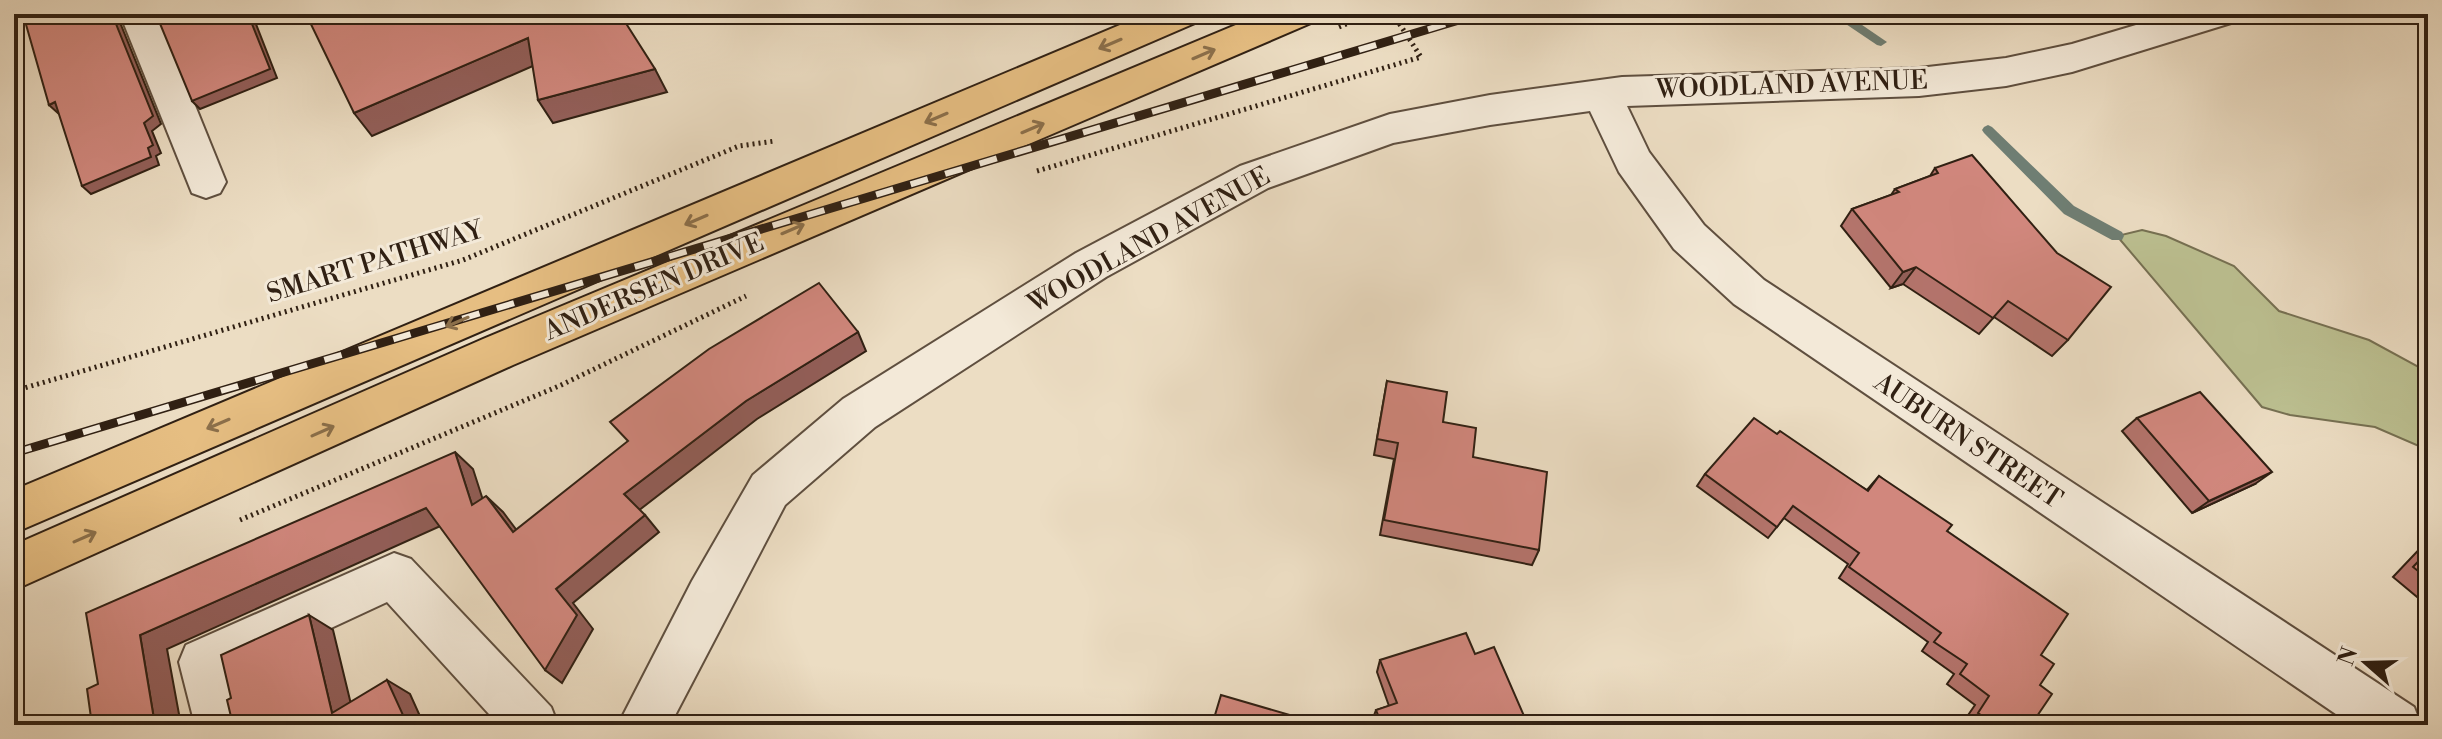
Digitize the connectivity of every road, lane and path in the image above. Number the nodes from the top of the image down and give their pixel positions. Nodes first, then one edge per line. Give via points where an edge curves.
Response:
1 (139, 14) edge
2 (1182, 14) edge
3 (1371, 14) edge
4 (1393, 14) edge
5 (2218, 14) edge
6 (1316, 22) edge
7 (1602, 94) junction
8 (739, 146) dead end
9 (1026, 175) dead end
10 (206, 182) dead end
11 (755, 292) dead end
12 (14, 391) edge
13 (14, 512) edge
14 (239, 520) dead end
15 (14, 568) edge
16 (220, 725) edge
17 (533, 725) edge
18 (643, 725) edge
19 (2396, 725) edge

1 - 10 street
2 -> 13 main road, ANDERSEN DRIVE
3 - 6 path
4 - 9 path via 1421,57
5 - 7 street, WOODLAND AVENUE via 2006,72 1919,82
15 -> 6 main road, ANDERSEN DRIVE via 498,352
7 - 18 street, WOODLAND AVENUE via 1390,129 1254,177 1091,265 859,413 769,490
7 - 19 street, AUBURN STREET via 1633,161 1680,224 1749,292
8 - 12 path, SMART PATHWAY via 463,260
11 - 14 path via 660,342
16 - 17 street via 204,662 394,575

